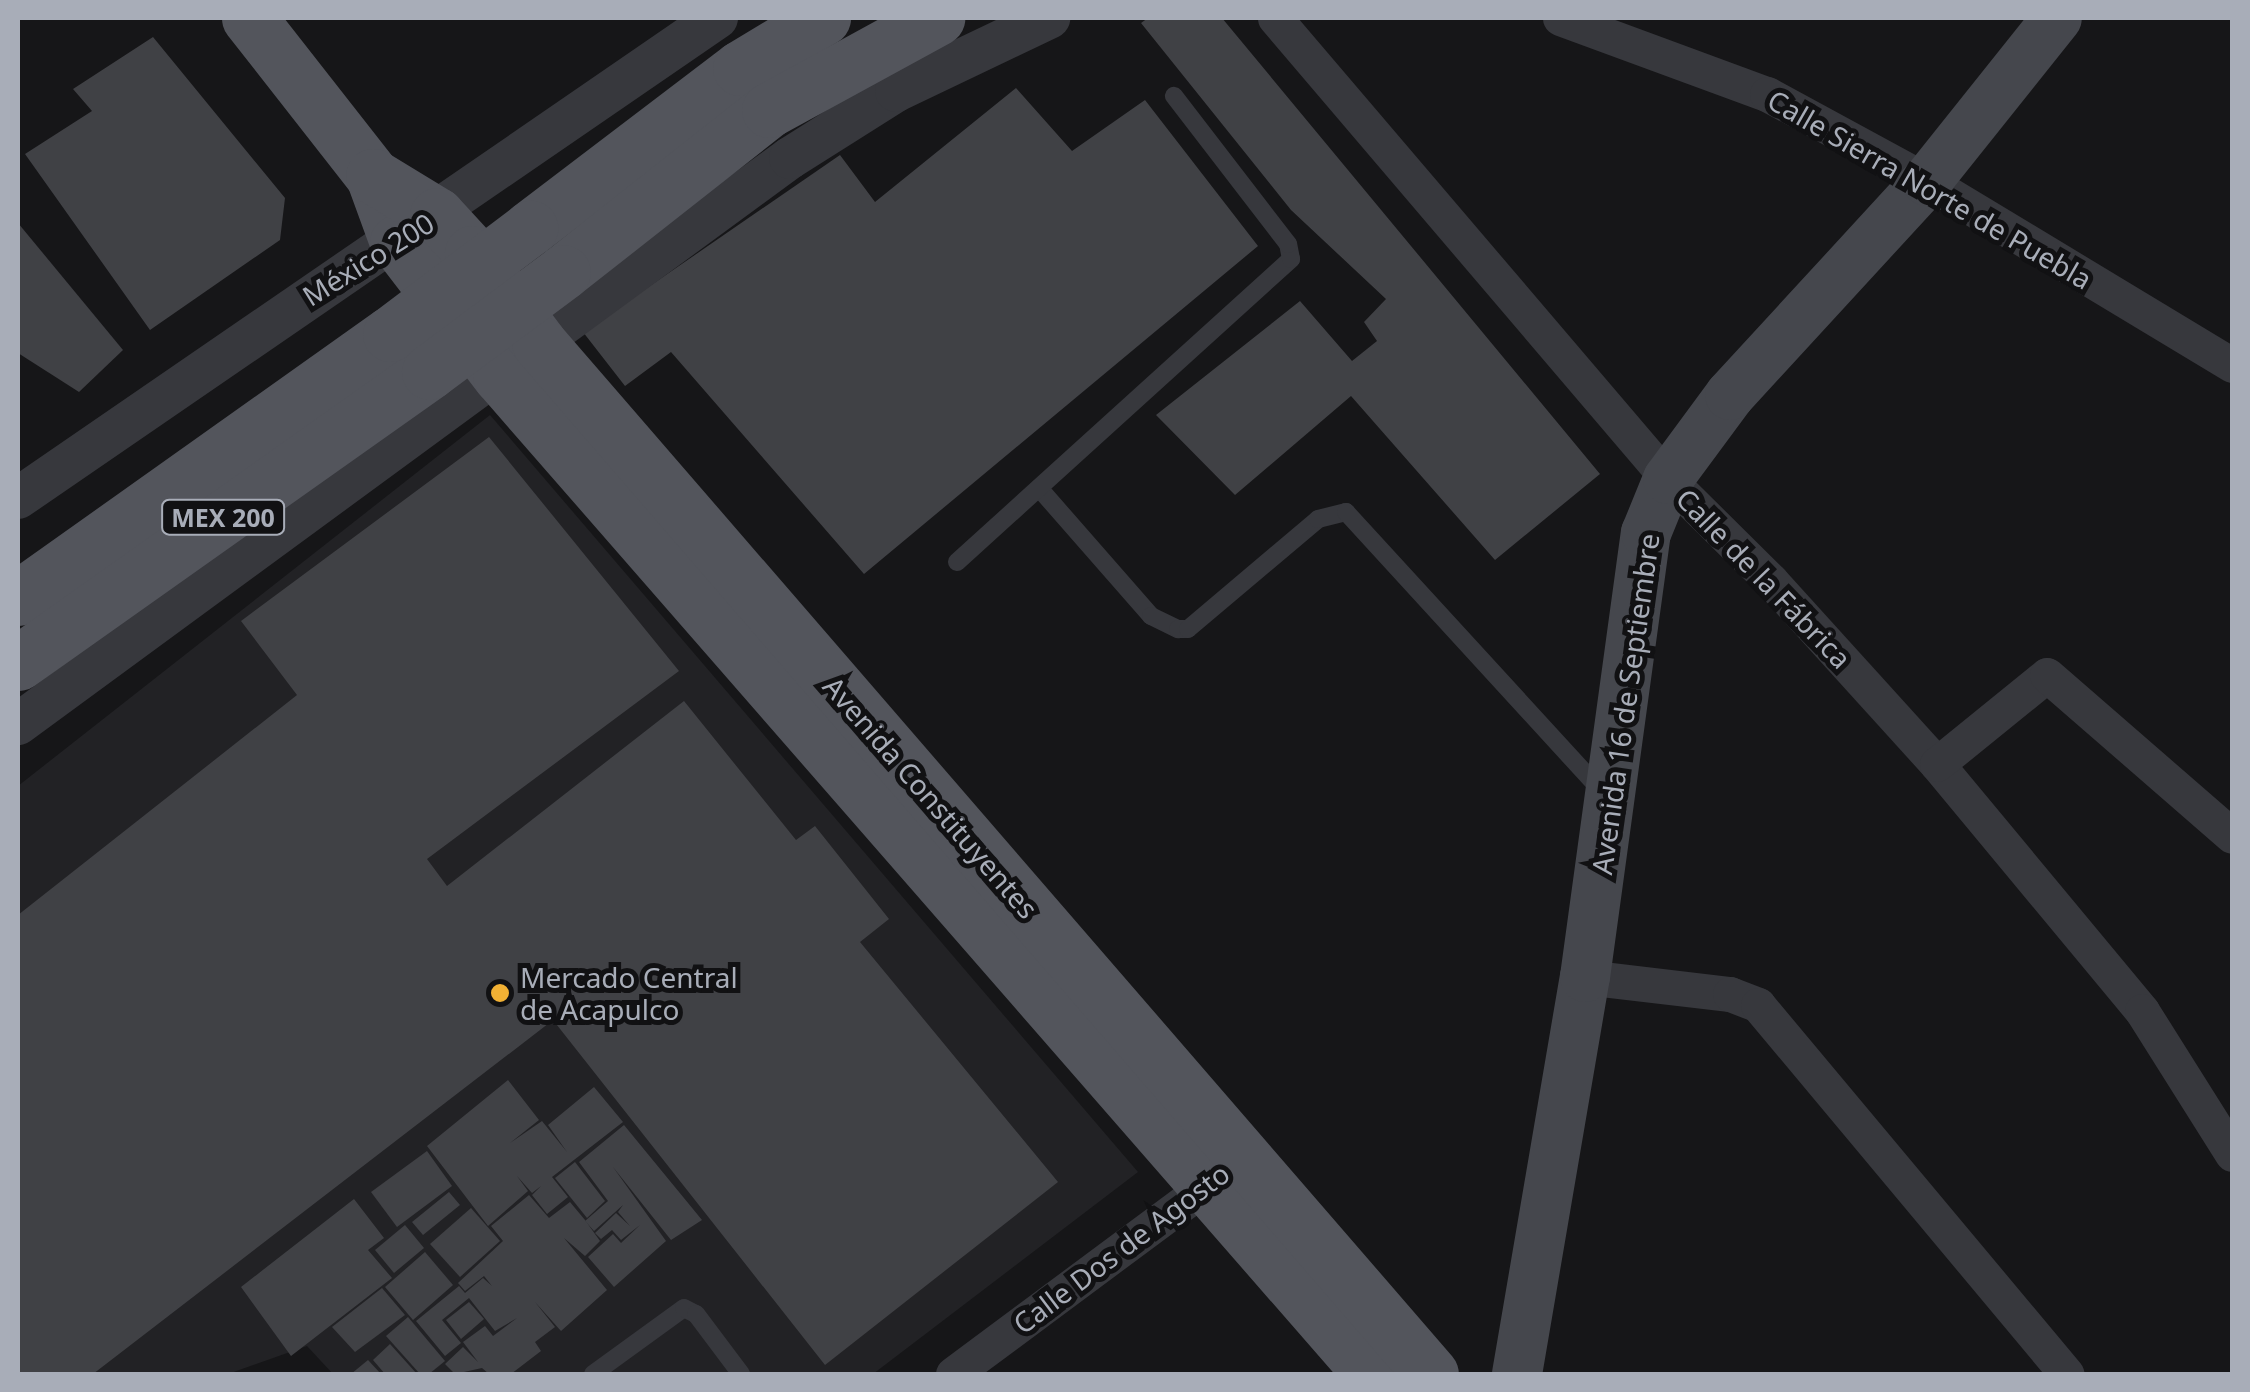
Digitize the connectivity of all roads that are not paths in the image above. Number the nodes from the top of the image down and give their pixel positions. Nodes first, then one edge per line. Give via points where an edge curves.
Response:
1 (249, 18) edge
2 (717, 18) edge
3 (823, 18) edge
4 (938, 18) edge
5 (1050, 18) edge
6 (1275, 18) edge
7 (1560, 18) edge
8 (2057, 18) edge
9 (1174, 96) dead end
10 (1927, 182) junction
11 (417, 229) junction
12 (519, 359) junction
13 (2232, 365) edge
14 (1668, 479) junction
15 (1040, 488) junction
16 (18, 498) edge
17 (957, 562) dead end
18 (18, 598) edge
19 (18, 663) edge
20 (18, 724) edge
21 (1937, 764) junction
22 (1611, 802) junction
23 (2229, 825) edge
24 (1585, 977) junction
25 (2232, 1154) edge
26 (1224, 1172) junction
27 (1515, 1366) edge
28 (593, 1374) edge
29 (741, 1374) edge
30 (953, 1374) edge
31 (1371, 1374) edge
32 (1431, 1374) edge
33 (2067, 1374) edge

1 - 11 main road, Avenida Constituyentes
2 - 11 street, México 200
3 - 18 main road, MEX 200, bridge via 740,68 390,334
4 - 19 main road, MEX 200, bridge via 769,110 429,372
5 - 12 street via 896,91 790,158
6 - 14 street, Calle de la Fábrica
7 - 10 street, Calle Sierra Norte de Puebla via 1767,94
8 - 10 main road, Avenida 16 de Septiembre
9 - 15 lane via 1288,244 1291,259
10 - 13 street, Calle Sierra Norte de Puebla
10 - 14 main road, Avenida 16 de Septiembre via 1730,395
11 - 12 main road, Avenida Constituyentes
11 - 16 street, México 200 via 265,323
12 - 20 street
12 - 26 main road, Avenida Constituyentes
14 - 21 street, Calle de la Fábrica
14 - 22 main road, Avenida 16 de Septiembre via 1646,534
15 - 17 lane
15 - 22 lane via 1151,616 1178,630 1318,520 1346,512
21 - 23 street via 2047,676
21 - 25 street, Calle de la Fábrica via 2142,1011
22 - 24 main road, Avenida 16 de Septiembre
24 - 27 main road, Avenida 16 de Septiembre
24 - 33 street via 1730,994 1758,1005
26 - 30 street, Calle Dos de Agosto
26 - 31 main road, Avenida Constituyentes
26 - 32 main road, Avenida Constituyentes
28 - 29 lane via 684,1308 696,1314

